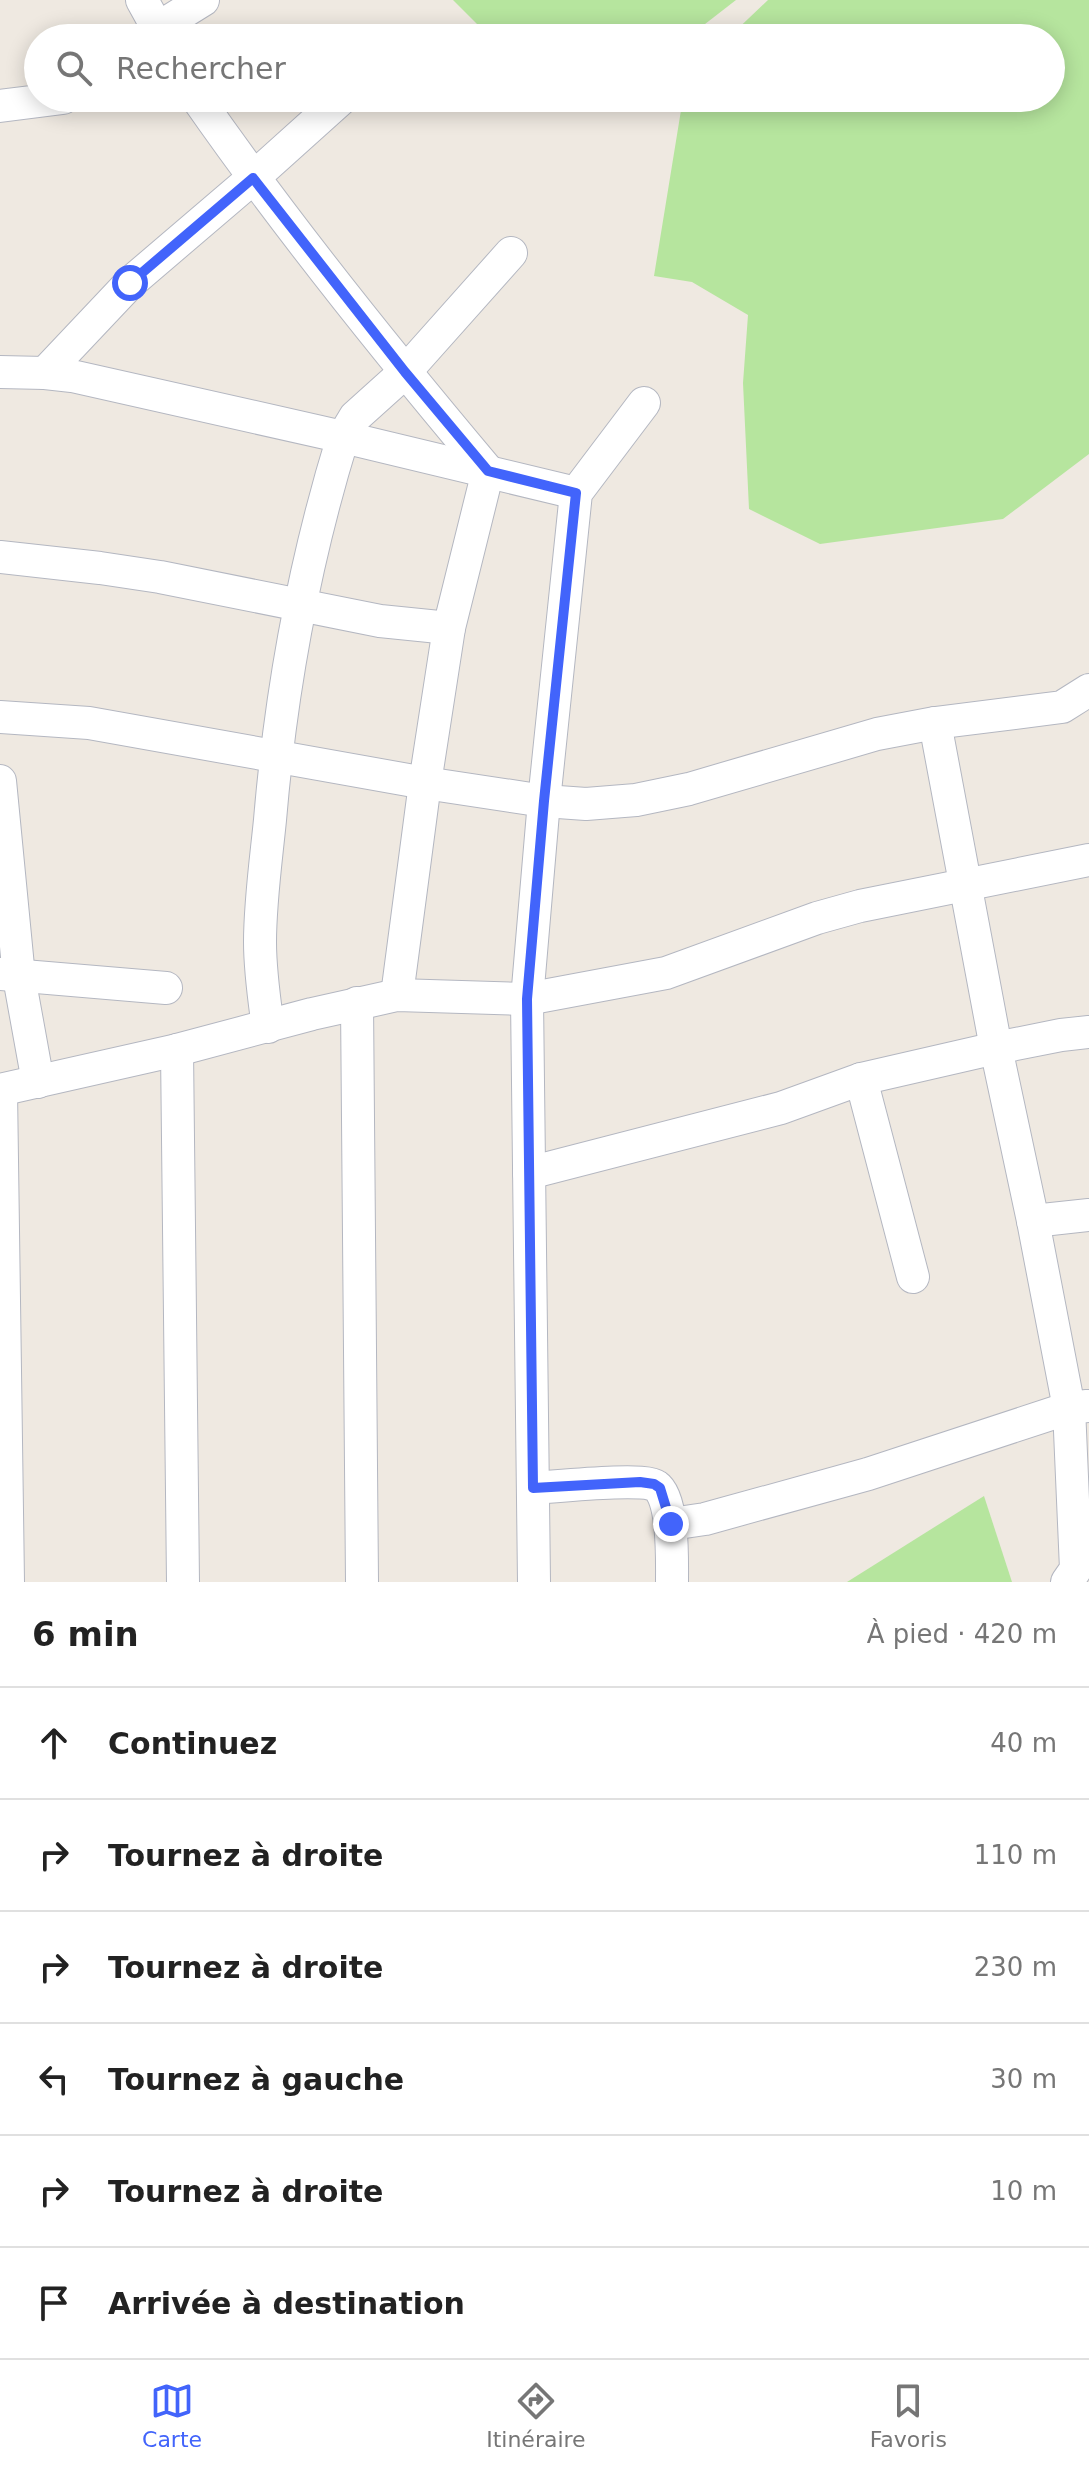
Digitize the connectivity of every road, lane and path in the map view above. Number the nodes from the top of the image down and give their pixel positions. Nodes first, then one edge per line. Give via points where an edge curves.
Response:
1 (203, 0) edge
2 (154, 22) edge
3 (24, 103) edge
4 (0, 106) edge
5 (207, 112) edge
6 (326, 112) edge
7 (253, 178) junction
8 (511, 253) dead end
9 (0, 372) edge
10 (405, 372) junction
11 (45, 373) junction
12 (644, 403) dead end
13 (343, 437) junction
14 (488, 471) junction
15 (576, 493) junction
16 (0, 557) edge
17 (299, 606) junction
18 (449, 628) junction
19 (1089, 690) edge
20 (0, 717) edge
21 (935, 723) junction
22 (275, 758) junction
23 (0, 781) edge
24 (425, 783) junction
25 (544, 801) junction
26 (1089, 860) edge
27 (966, 883) junction
28 (10, 976) edge
29 (166, 988) dead end
30 (397, 995) junction
31 (527, 999) junction
32 (357, 1003) junction
33 (268, 1027) junction
34 (1089, 1032) edge
35 (996, 1048) junction
36 (177, 1050) junction
37 (861, 1079) junction
38 (38, 1082) junction
39 (0, 1090) edge
40 (529, 1173) junction
41 (1089, 1215) edge
42 (1033, 1221) junction
43 (913, 1277) dead end
44 (1079, 1407) edge
45 (533, 1488) junction
46 (671, 1524) junction
47 (8, 1582) edge
48 (183, 1582) edge
49 (362, 1582) edge
50 (534, 1582) edge
51 (672, 1582) edge
52 (1067, 1582) edge

1 - 2 street
3 - 4 street
5 - 7 street
6 - 7 street
7 - 10 street
7 - 11 street via 130,283
8 - 10 street
9 - 11 street
10 - 13 street via 355,417
10 - 14 street
11 - 13 street
12 - 15 street
13 - 14 street
13 - 17 street
14 - 15 street
14 - 18 street
15 - 25 street
16 - 17 street via 160,577
17 - 18 street
17 - 22 street
18 - 24 street
19 - 21 street via 1062,707
20 - 22 street via 89,723
21 - 25 street via 636,800
21 - 27 street
22 - 24 street
22 - 33 street via 260,940
23 - 28 street
24 - 25 street
24 - 30 street
25 - 31 street
26 - 27 street
27 - 31 street via 817,918 666,973
27 - 35 street
28 - 29 street
28 - 38 street
30 - 31 street
30 - 32 street
31 - 40 street
32 - 33 street
32 - 49 street
33 - 36 street
34 - 35 street
35 - 37 street
35 - 42 street
36 - 38 street
36 - 48 street
37 - 40 street via 781,1108
37 - 43 street
38 - 39 street
39 - 47 street
40 - 45 street
41 - 42 street
42 - 44 street
44 - 46 street via 868,1474
44 - 52 street via 1076,1569
45 - 46 street via 654,1484
45 - 50 street
46 - 51 street

